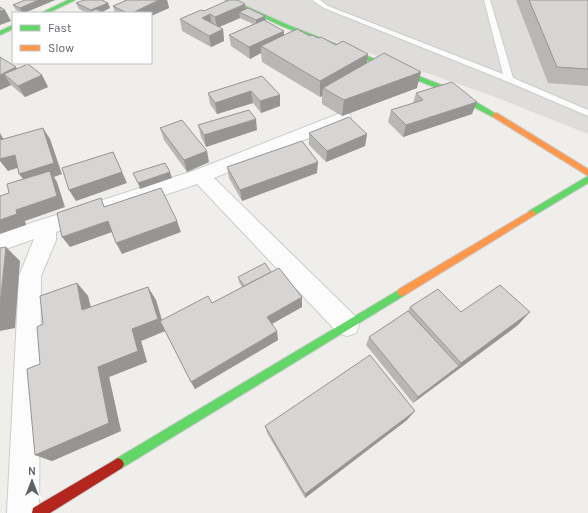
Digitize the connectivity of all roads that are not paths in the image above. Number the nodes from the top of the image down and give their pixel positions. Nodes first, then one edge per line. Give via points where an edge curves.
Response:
1 (72, 0) edge
2 (228, 0) edge
3 (315, 0) edge
4 (487, 0) edge
5 (46, 12) edge
6 (12, 27) edge
7 (0, 33) edge
8 (508, 78) junction
9 (588, 113) edge
10 (343, 118) edge
11 (588, 174) edge
12 (200, 176) junction
13 (588, 179) edge
14 (45, 226) junction
15 (0, 242) edge
16 (347, 325) junction
17 (23, 513) edge
18 (38, 513) edge

1 - 5 street
2 - 11 street via 266,19 430,82 481,106
3 - 8 lane via 326,7
4 - 8 lane
6 - 7 street
8 - 9 lane
10 - 12 street
12 - 14 street
12 - 16 street
13 - 16 street
14 - 15 street
14 - 17 street via 44,240 30,276
16 - 18 street

